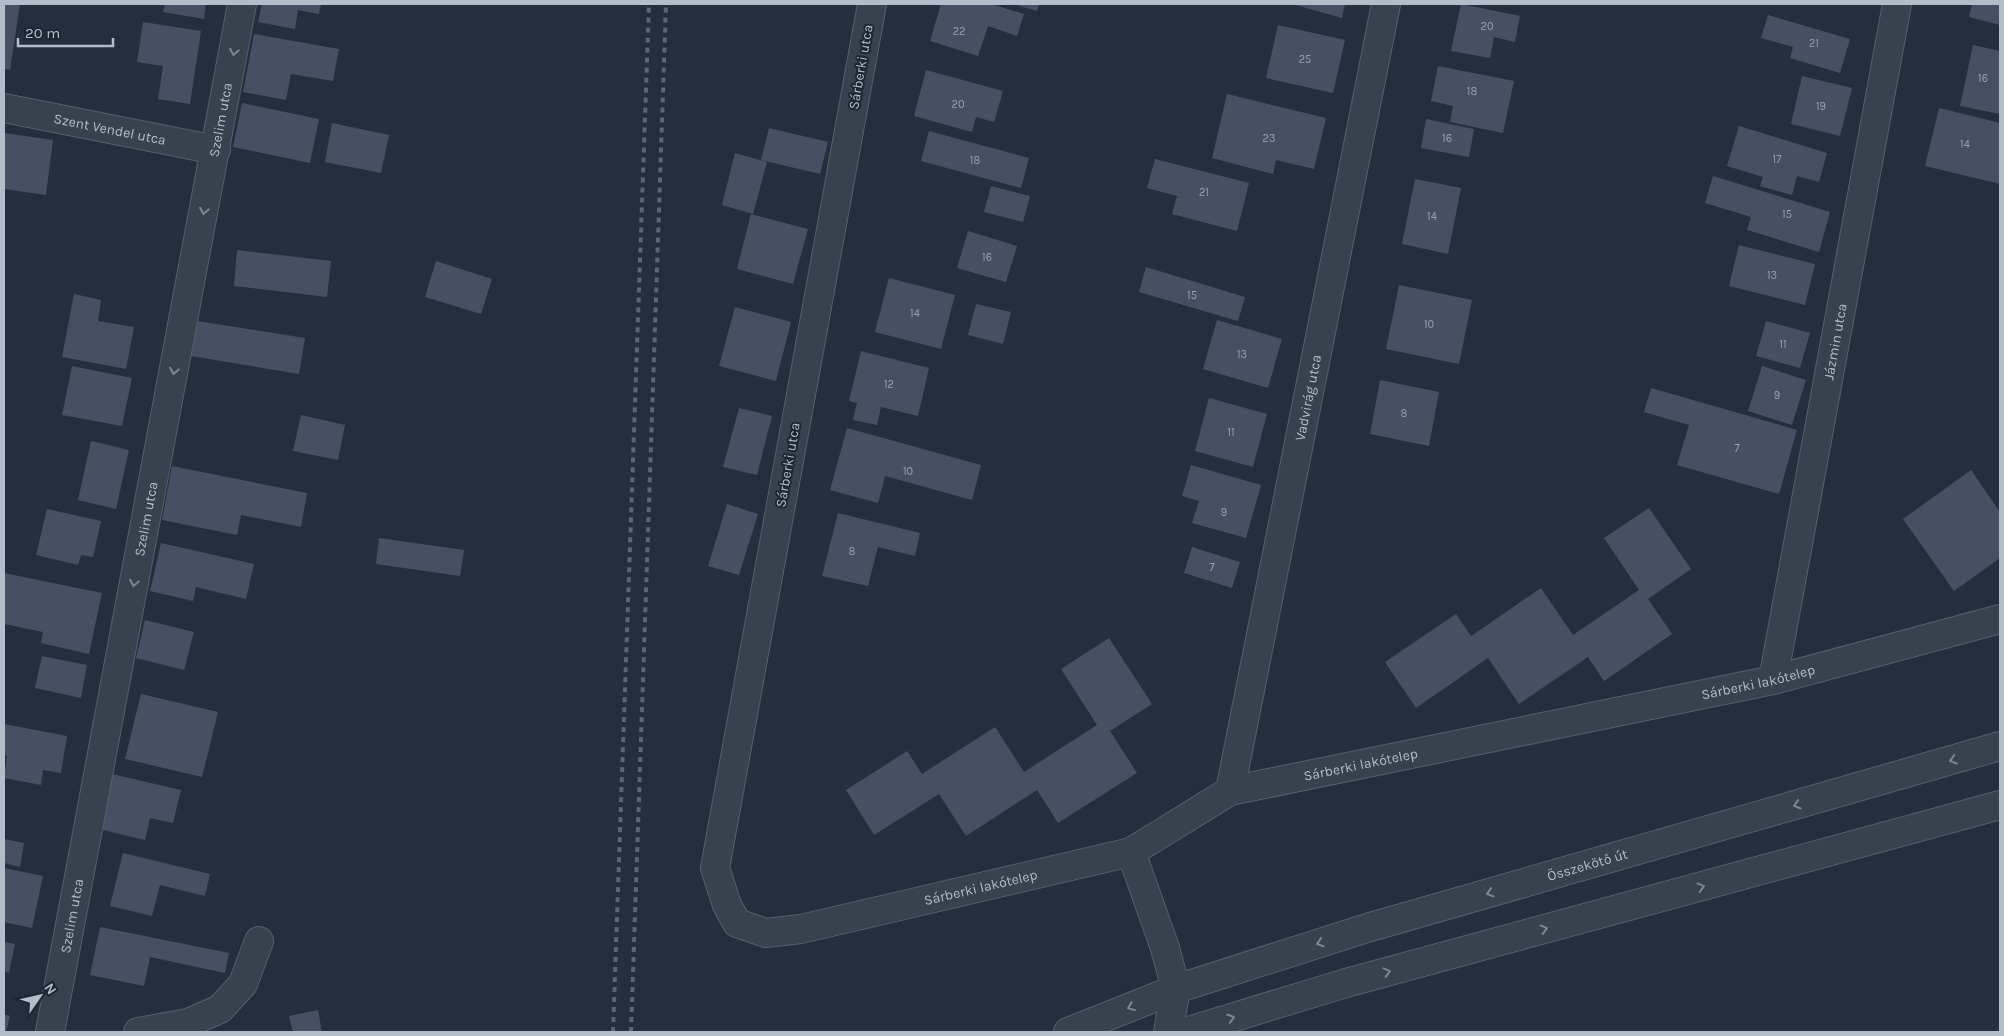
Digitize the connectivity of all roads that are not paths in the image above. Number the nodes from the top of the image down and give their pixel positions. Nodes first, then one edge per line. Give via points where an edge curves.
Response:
1 (242, 4) edge
2 (872, 4) edge
3 (1386, 4) edge
4 (1897, 4) edge
5 (4, 108) edge
6 (216, 150) junction
7 (2000, 619) edge
8 (1772, 680) junction
9 (2000, 746) edge
10 (1230, 791) junction
11 (2000, 805) edge
12 (1131, 852) junction
13 (737, 923) joint
14 (259, 941) dead end
15 (1176, 989) junction
16 (50, 1032) edge
17 (138, 1032) edge
18 (1068, 1032) edge
19 (1168, 1032) edge
20 (1185, 1032) edge

1 -> 6 street, Szelim utca
2 - 13 street, Sárberki utca via 714,868
3 - 10 street, Vadvirág utca
4 - 8 street, Jázmin utca
5 - 6 street, Szent Vendel utca
6 -> 16 street, Szelim utca
7 - 8 street, Sárberki lakótelep
8 - 10 street, Sárberki lakótelep
9 -> 15 street, Összekötő út via 1367,928
10 - 12 street, Sárberki lakótelep
20 -> 11 street via 1346,983
12 - 13 street, Sárberki lakótelep via 801,929 766,933
12 - 15 street
14 - 17 street via 243,984 220,1009 188,1023
15 -> 18 street, Összekötő út
15 - 19 street

